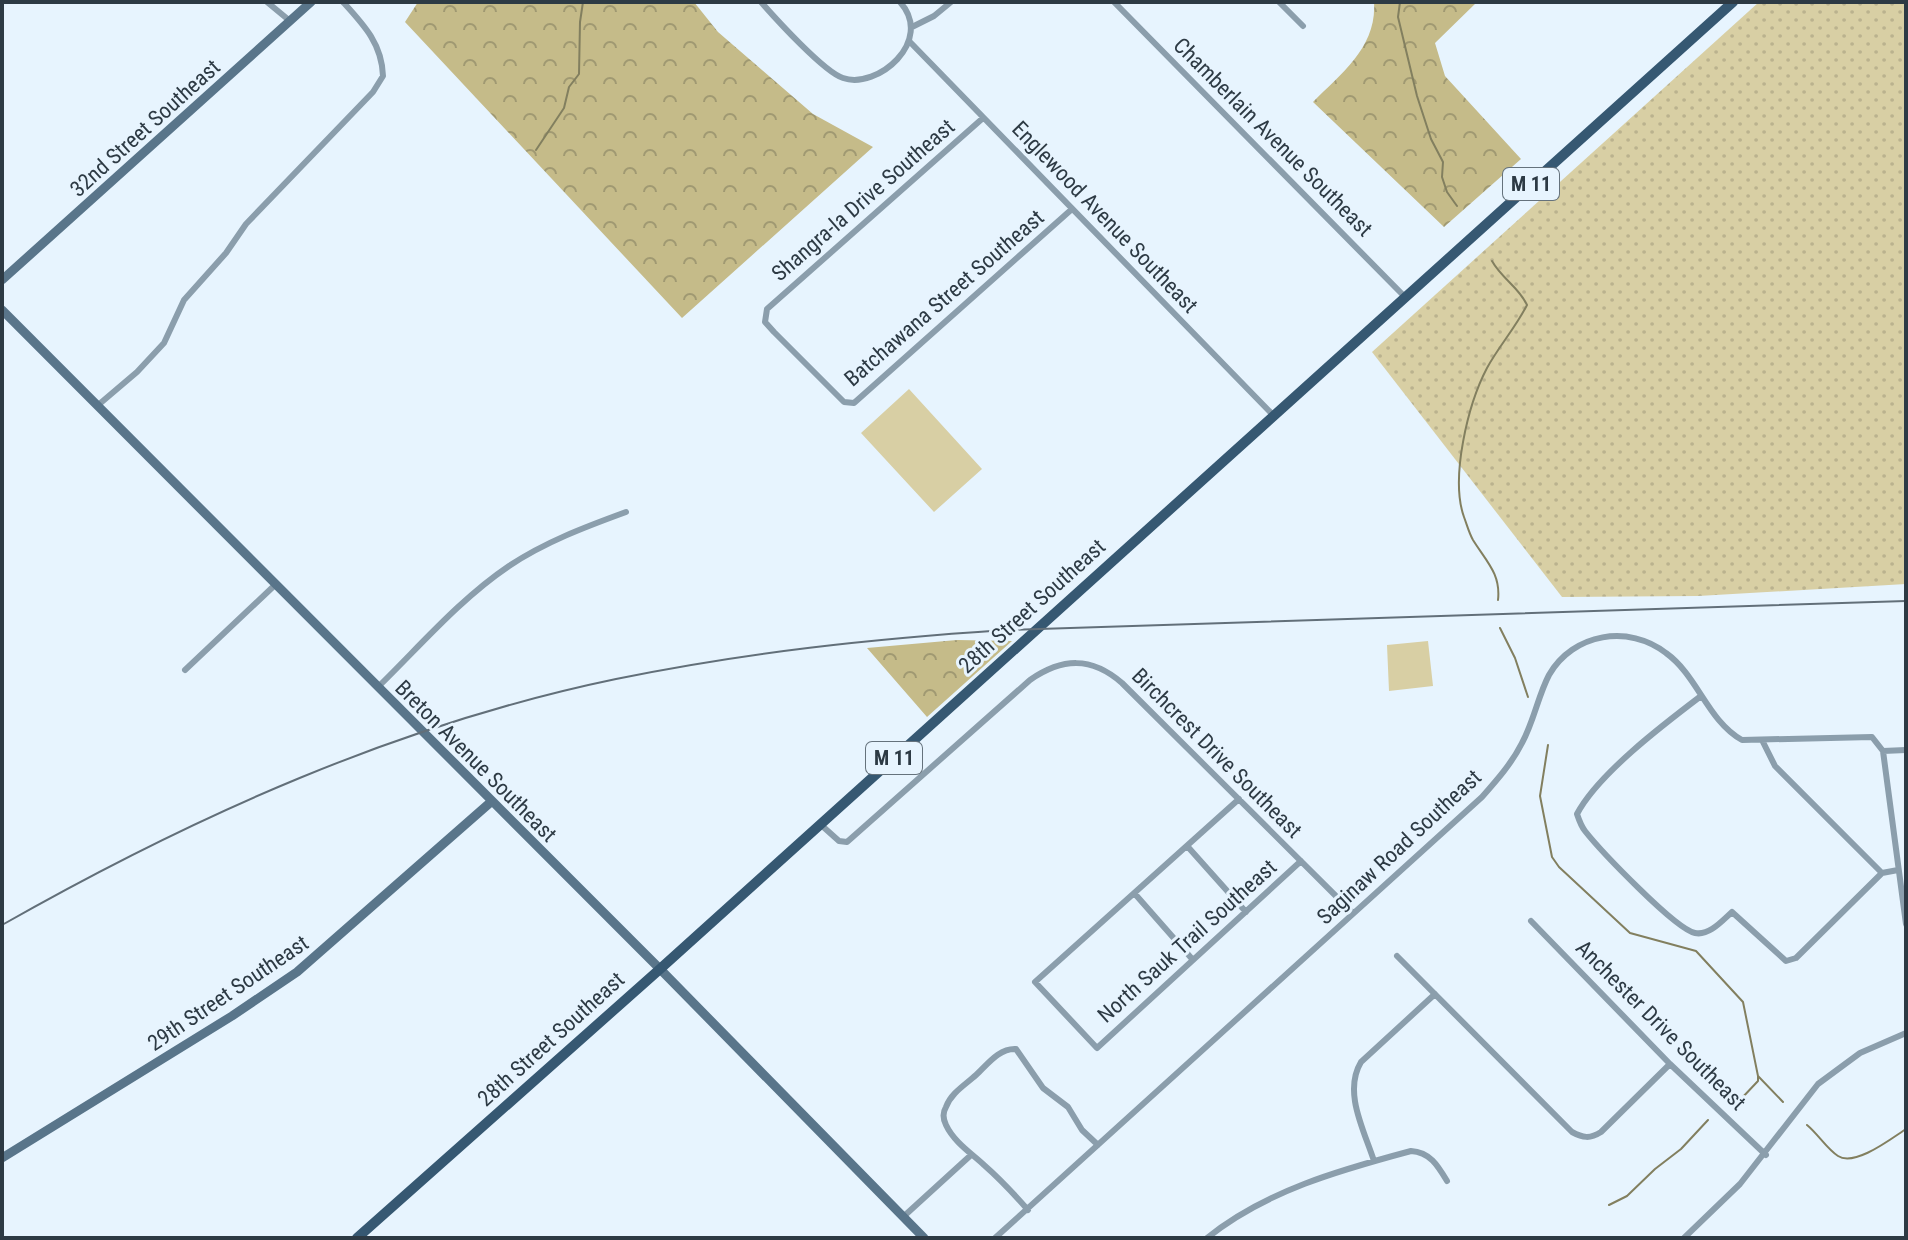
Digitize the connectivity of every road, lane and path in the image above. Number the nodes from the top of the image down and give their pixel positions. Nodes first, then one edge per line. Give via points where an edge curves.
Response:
1 (267, 2) edge
2 (311, 2) edge
3 (343, 2) edge
4 (761, 2) edge
5 (900, 2) edge
6 (951, 2) edge
7 (1114, 2) edge
8 (1279, 2) edge
9 (1733, 2) edge
10 (290, 21) junction
11 (1303, 26) dead end
12 (912, 27) junction
13 (910, 42) junction
14 (983, 118) junction
15 (1072, 209) junction
16 (2, 280) edge
17 (1405, 297) junction
18 (2, 310) edge
19 (838, 396) joint
20 (97, 406) junction
21 (1274, 416) junction
22 (626, 512) dead end
23 (276, 584) junction
24 (185, 670) dead end
25 (378, 687) junction
26 (1701, 696) junction
27 (1762, 740) junction
28 (1906, 750) edge
29 (1883, 751) junction
30 (1239, 799) junction
31 (492, 801) junction
32 (820, 824) junction
33 (1188, 847) junction
34 (1301, 861) junction
35 (1898, 870) junction
36 (1882, 873) junction
37 (1135, 894) junction
38 (1904, 901) edge
39 (1246, 912) junction
40 (1353, 913) junction
41 (1531, 921) dead end
42 (1906, 924) edge
43 (1397, 956) dead end
44 (1193, 960) junction
45 (660, 969) junction
46 (1435, 994) junction
47 (1906, 1033) edge
48 (1670, 1064) junction
49 (1098, 1145) junction
50 (971, 1155) junction
51 (1766, 1155) junction
52 (2, 1158) edge
53 (1374, 1161) junction
54 (1447, 1181) dead end
55 (1028, 1210) junction
56 (903, 1217) junction
57 (357, 1238) edge
58 (924, 1238) edge
59 (995, 1238) edge
60 (1207, 1238) edge
61 (1684, 1238) edge

1 - 10 street
2 - 10 main road, 32nd Street Southeast
3 - 20 street via 379,48 383,76 246,224 184,300 164,343
4 - 13 street via 842,78 856,80 884,70
5 - 12 street
6 - 12 street
7 - 17 street, Chamberlain Avenue Southeast
8 - 11 street
9 - 17 main road, 28th Street Southeast / M 11
10 - 16 main road, 32nd Street Southeast
12 - 13 street
13 - 14 street, Englewood Avenue Southeast
14 - 15 street, Englewood Avenue Southeast
14 - 19 street, Shangra-la Drive Southeast via 767,309 765,322
15 - 19 street, Batchawana Street Southeast via 861,398 849,403
15 - 21 street, Englewood Avenue Southeast
17 - 21 main road, 28th Street Southeast / M 11
18 - 20 main road, Breton Avenue Southeast
20 - 23 main road, Breton Avenue Southeast
21 - 32 main road, 28th Street Southeast / M 11
22 - 25 street via 549,543 509,566 470,596
23 - 24 street
23 - 25 main road, Breton Avenue Southeast
25 - 31 main road, Breton Avenue Southeast
26 - 27 street, Saginaw Road Southeast via 1727,730 1742,740
26 - 36 street via 1656,730 1586,797 1577,814 1582,829 1640,887 1694,933 1705,933 1732,912 1786,961 1796,958
26 - 40 street, Saginaw Road Southeast via 1674,659 1647,642 1604,636 1574,649 1547,678 1533,722 1502,775
27 - 29 street, Saginaw Road Southeast via 1865,736
27 - 36 street via 1775,766
28 - 29 street
29 - 35 street
30 - 32 street, Birchcrest Drive Southeast via 1112,674 1068,662 1030,680 847,842
30 - 33 street
30 - 34 street, Birchcrest Drive Southeast
31 - 45 main road, Breton Avenue Southeast
31 - 52 main road, 29th Street Southeast via 297,972
32 - 45 main road, 28th Street Southeast / M 11
33 - 37 street
33 - 39 street
34 - 39 street, North Sauk Trail Southeast
34 - 40 street, Birchcrest Drive Southeast
35 - 36 street
35 - 38 street
37 - 44 street
37 - 44 street, North Sauk Trail Southeast via 1035,982 1097,1048
38 - 42 street
39 - 44 street, North Sauk Trail Southeast
40 - 49 street, Saginaw Road Southeast
41 - 48 street, Anchester Drive Southeast
43 - 46 street
45 - 56 main road, Breton Avenue Southeast
45 - 57 main road, 28th Street Southeast / M 11
46 - 48 street via 1580,1137 1601,1132
46 - 53 street via 1353,1075 1352,1090
47 - 51 street via 1879,1042 1836,1069 1802,1103
48 - 51 street, Anchester Drive Southeast
49 - 50 street via 1068,1107 1043,1088 1016,1049 1003,1052 951,1097 943,1117 946,1126
49 - 55 street, Saginaw Road Southeast
50 - 55 street
50 - 56 street
51 - 61 street
53 - 54 street via 1421,1151
53 - 60 street via 1274,1197
55 - 59 street, Saginaw Road Southeast
56 - 58 main road, Breton Avenue Southeast

